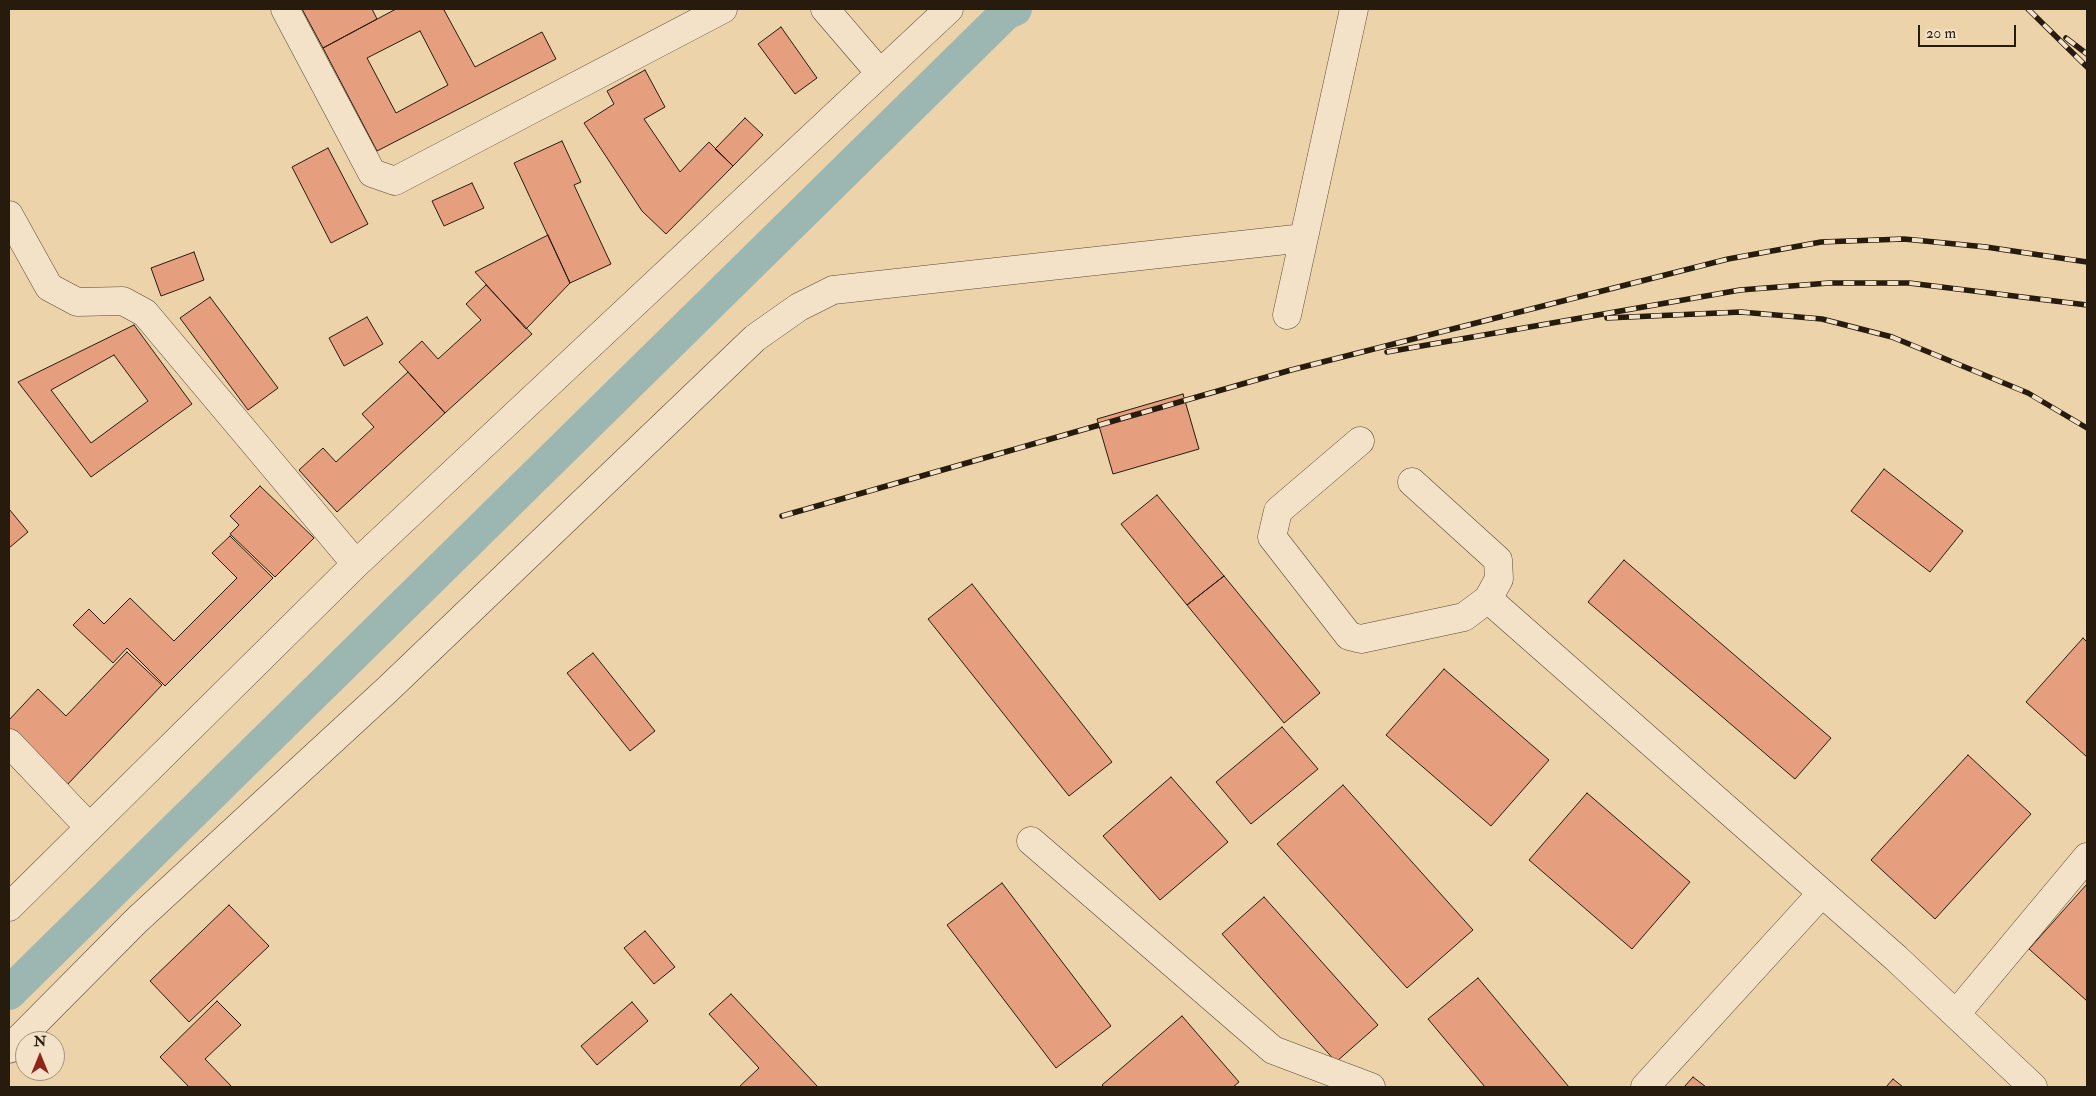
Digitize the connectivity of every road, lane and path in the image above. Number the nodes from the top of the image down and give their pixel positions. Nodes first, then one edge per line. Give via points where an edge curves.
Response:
1 (285, 9) edge
2 (723, 9) edge
3 (824, 9) edge
4 (949, 9) edge
5 (1354, 9) edge
6 (879, 72) junction
7 (9, 215) edge
8 (1304, 238) junction
9 (1287, 315) dead end
10 (1360, 441) dead end
11 (1412, 482) dead end
12 (356, 564) junction
13 (1488, 599) junction
14 (9, 743) edge
15 (89, 826) junction
16 (1031, 840) dead end
17 (2087, 857) edge
18 (1822, 893) junction
19 (9, 906) edge
20 (1956, 1014) junction
21 (9, 1049) edge
22 (1371, 1087) edge
23 (1645, 1087) edge
24 (2033, 1087) edge

1 - 2 street via 372,173 395,181
3 - 6 street
4 - 6 street
5 - 8 street
6 - 12 street
7 - 12 street via 49,288 77,302 123,301 145,313
8 - 9 street
8 - 21 street via 833,290 799,307 755,338 388,690 137,920
10 - 13 street via 1278,511 1272,537 1349,636 1361,639 1464,617
11 - 13 street via 1498,560 1499,579
12 - 15 street
13 - 18 street
14 - 15 street
15 - 19 street
16 - 22 street via 1273,1050
17 - 20 street
18 - 20 street
18 - 23 street
20 - 24 street

